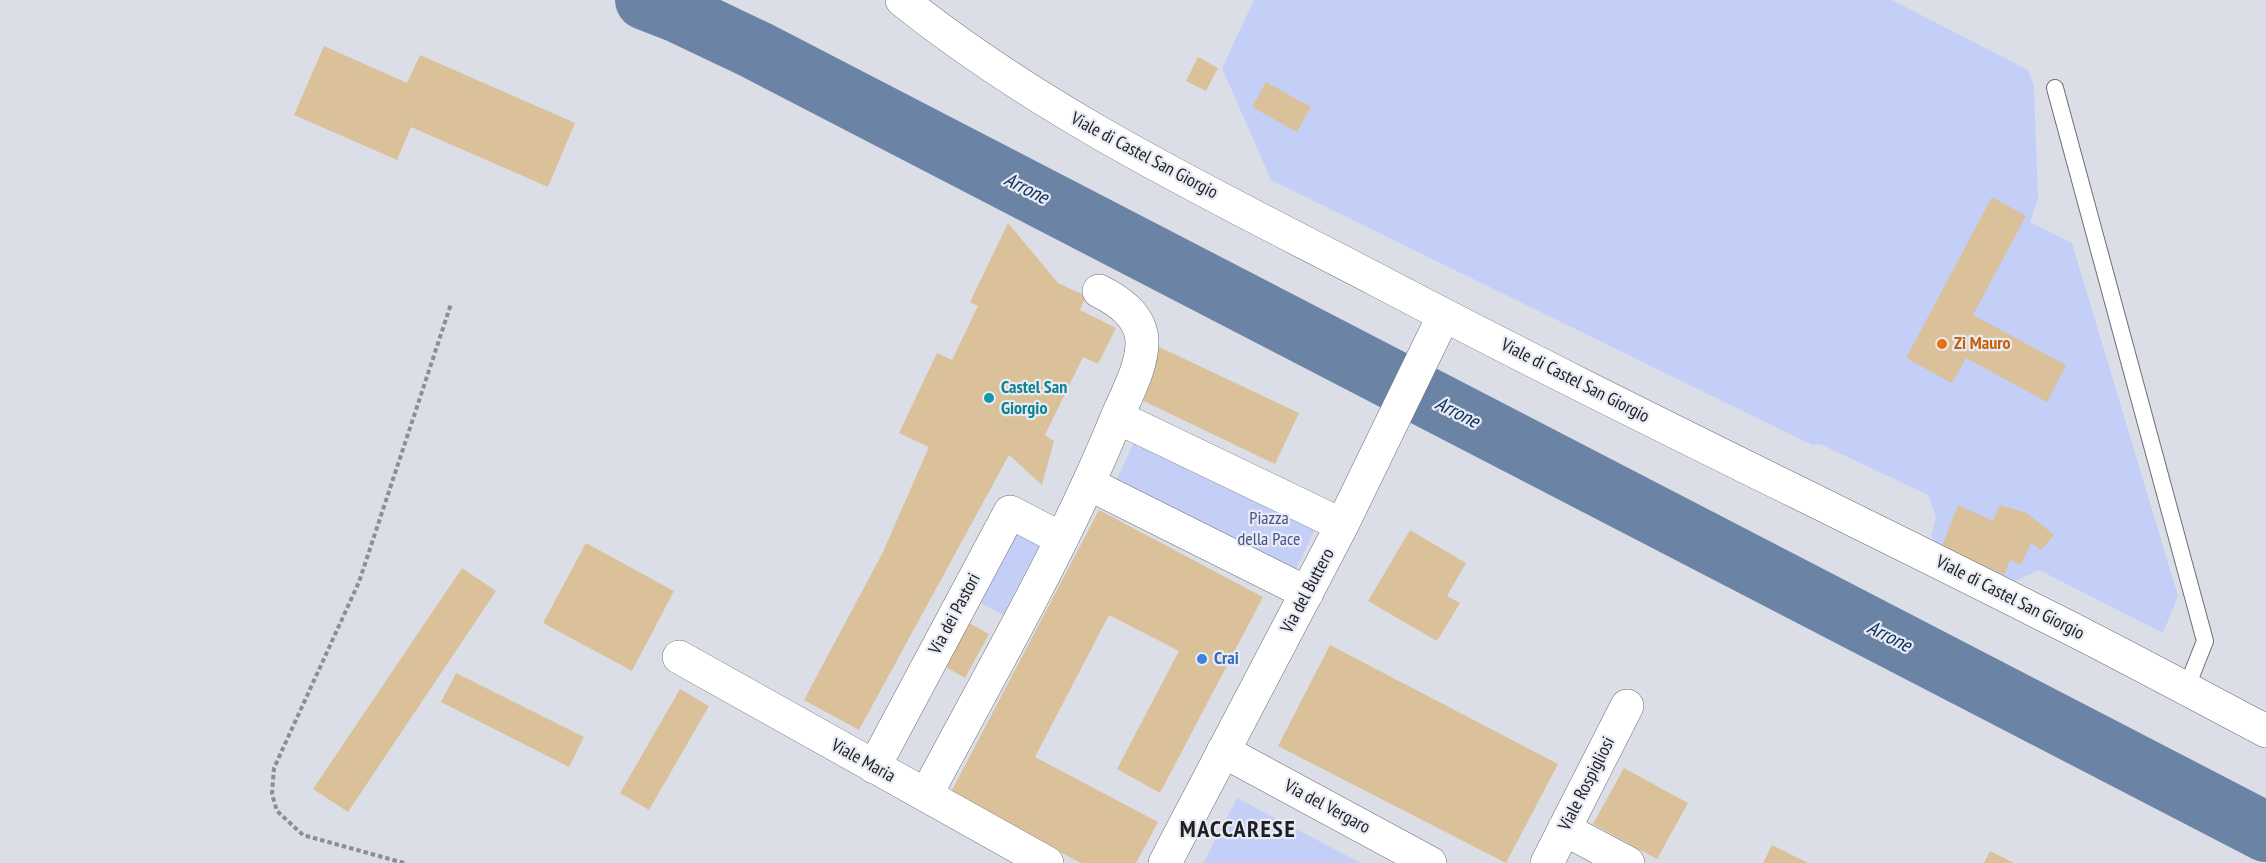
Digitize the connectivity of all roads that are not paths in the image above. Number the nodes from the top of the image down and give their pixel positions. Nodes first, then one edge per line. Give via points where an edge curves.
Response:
1 (902, 0) edge
2 (2055, 88) dead end
3 (1099, 291) dead end
4 (1444, 315) junction
5 (1117, 417) junction
6 (1089, 484) junction
7 (1342, 525) junction
8 (1062, 539) junction
9 (1307, 592) junction
10 (680, 657) dead end
11 (2186, 689) junction
12 (1627, 706) dead end
13 (2266, 731) edge
14 (1223, 751) junction
15 (874, 767) junction
16 (926, 795) junction
17 (1564, 830) junction
18 (1047, 863) edge
19 (1166, 863) edge
20 (1430, 863) edge
21 (1547, 863) edge
22 (1628, 863) edge

1 - 4 street, Viale di Castel San Giorgio via 968,50 1077,121
2 - 11 lane via 2205,641
3 - 5 street via 1127,309 1140,330 1139,360
4 - 7 street, Via del Buttero
4 - 11 street, Viale di Castel San Giorgio
5 - 6 street
5 - 7 street
6 - 8 street
6 - 9 street
7 - 9 street, Via del Buttero
8 - 15 street, Via dei Pastori via 1010,512
8 - 16 street
9 - 14 street, Via del Buttero
10 - 15 street, Viale Maria
11 - 13 street, Viale di Castel San Giorgio
12 - 17 street, Viale Rospigliosi
14 - 19 street, Via del Buttero
14 - 20 street, Via del Vergaro
15 - 16 street, Viale Maria
16 - 18 street, Viale Maria
17 - 21 street, Viale Rospigliosi
17 - 22 street

